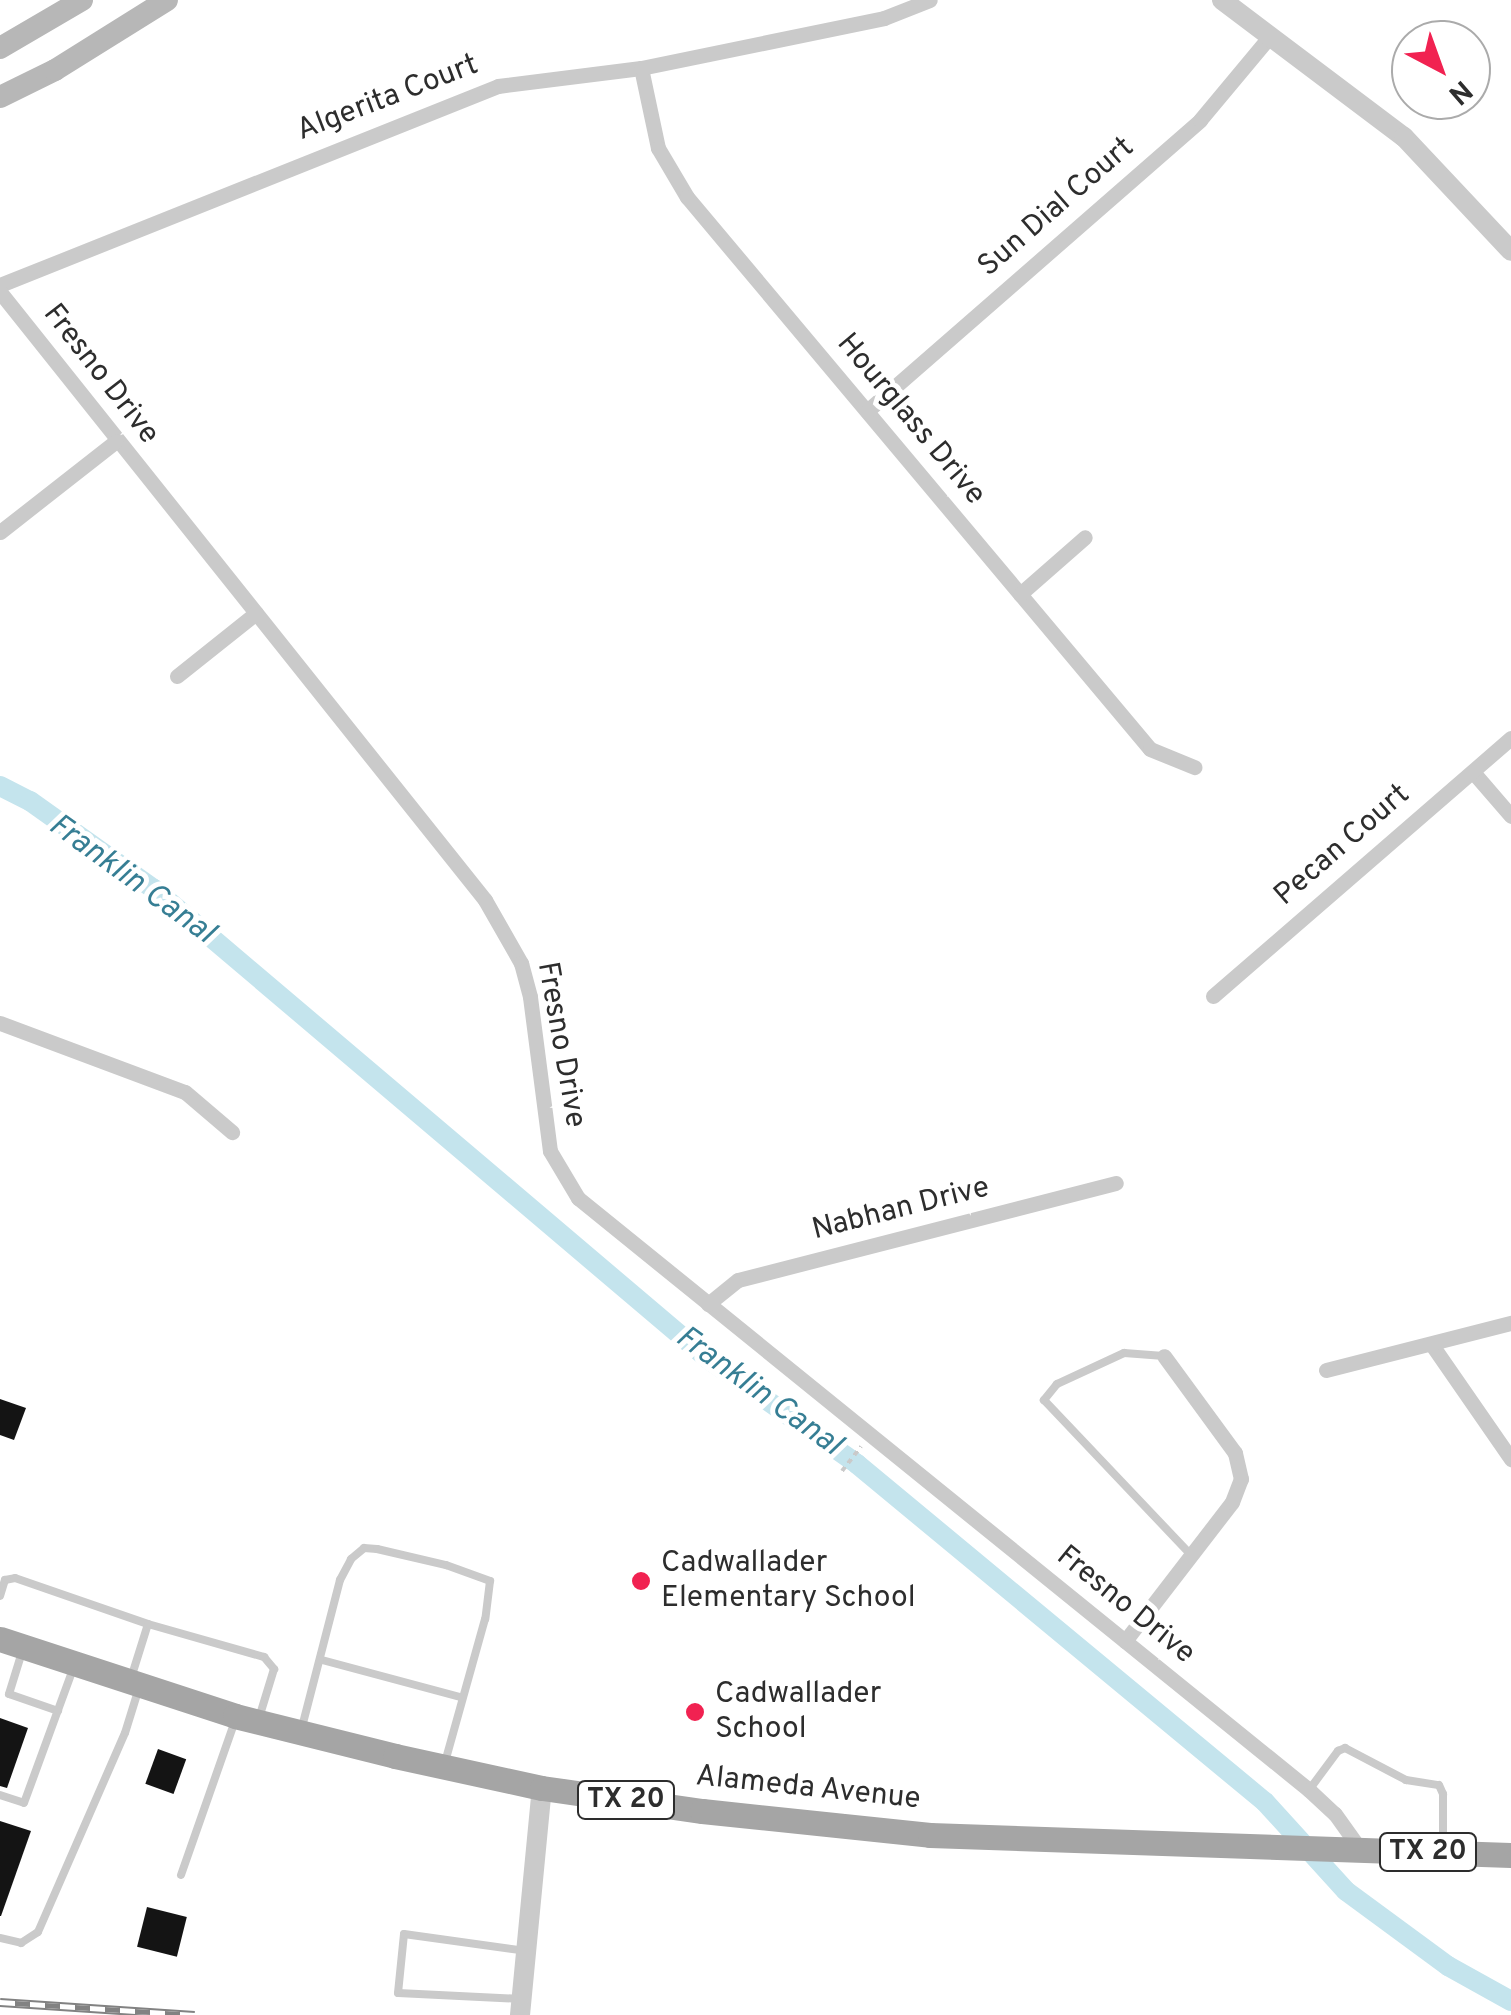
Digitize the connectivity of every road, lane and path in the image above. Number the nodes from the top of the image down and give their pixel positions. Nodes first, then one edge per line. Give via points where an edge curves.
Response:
1 (82, 0) edge
2 (168, 0) edge
3 (930, 0) edge
4 (1222, 0) edge
5 (1270, 36) junction
6 (0, 48) edge
7 (641, 68) junction
8 (0, 97) edge
9 (1511, 251) edge
10 (0, 288) edge
11 (867, 411) junction
12 (116, 442) junction
13 (0, 532) edge
14 (1085, 537) dead end
15 (1020, 594) junction
16 (256, 613) junction
17 (177, 676) dead end
18 (1511, 738) edge
19 (1194, 767) dead end
20 (1473, 772) junction
21 (1511, 816) edge
22 (1212, 996) dead end
23 (0, 1024) edge
24 (232, 1132) dead end
25 (1116, 1183) dead end
26 (708, 1304) junction
27 (1511, 1324) edge
28 (1432, 1345) junction
29 (1164, 1356) joint
30 (1326, 1370) dead end
31 (860, 1448) dead end
32 (1511, 1459) edge
33 (842, 1471) dead end
34 (1191, 1555) junction
35 (0, 1596) edge
36 (148, 1624) junction
37 (1125, 1641) junction
38 (12, 1643) edge
39 (322, 1660) junction
40 (75, 1665) junction
41 (134, 1685) junction
42 (5, 1697) edge
43 (460, 1697) junction
44 (58, 1711) junction
45 (247, 1719) junction
46 (300, 1733) junction
47 (444, 1767) junction
48 (542, 1788) junction
49 (1309, 1790) junction
50 (0, 1795) edge
51 (1352, 1849) junction
52 (1443, 1852) junction
53 (1511, 1856) edge
54 (182, 1875) dead end
55 (0, 1938) edge
56 (526, 1951) junction
57 (521, 2007) edge

1 - 6 main road
2 - 8 main road
3 - 7 street, Algerita Court via 884,18
4 - 5 street
5 - 9 street via 1404,137
5 - 11 street, Sun Dial Court via 1200,120
7 - 10 street, Algerita Court via 529,80 463,97
7 - 11 street, Hourglass Drive via 650,123 670,171
10 - 12 street, Fresno Drive
11 - 15 street, Hourglass Drive
12 - 13 street
12 - 16 street, Fresno Drive
14 - 15 street
15 - 19 street, Hourglass Drive via 1150,749
16 - 17 street
16 - 26 street, Fresno Drive via 507,934 530,997 550,1150 568,1186
18 - 20 street, Pecan Court
20 - 21 street
20 - 22 street, Pecan Court
23 - 24 street via 185,1092
25 - 26 street, Nabhan Drive via 738,1280
26 - 37 street, Fresno Drive
27 - 28 street
28 - 30 street
28 - 32 street
29 - 34 street via 1235,1453 1240,1472 1232,1502
29 - 34 lane via 1124,1353 1057,1384 1044,1400
31 - 33 path
34 - 37 street
35 - 36 lane via 6,1580 16,1578
36 - 41 lane
36 - 45 lane via 264,1657 274,1669
37 - 49 street, Fresno Drive
38 - 40 main road, Alameda Avenue / TX 20
38 - 42 lane
39 - 43 lane
39 - 43 lane via 340,1580 364,1548 477,1573 490,1580 485,1619
39 - 46 lane
40 - 41 main road, Alameda Avenue / TX 20
40 - 44 lane
41 - 45 main road, Alameda Avenue / TX 20
41 - 55 lane via 125,1733 38,1932 22,1943
42 - 44 lane
43 - 47 lane
44 - 50 lane via 24,1803
45 - 46 main road, Alameda Avenue / TX 20
45 - 54 lane
46 - 47 main road, Alameda Avenue / TX 20
47 - 48 main road, Alameda Avenue / TX 20
48 - 51 main road, Alameda Avenue / TX 20 via 839,1828
48 - 56 street
49 - 51 street, Fresno Drive via 1335,1814
49 - 52 lane via 1345,1748 1392,1774 1438,1785
51 - 52 main road, Alameda Avenue / TX 20
52 - 53 main road, Alameda Avenue / TX 20
56 - 57 street
56 - 57 lane via 404,1934 398,1993

